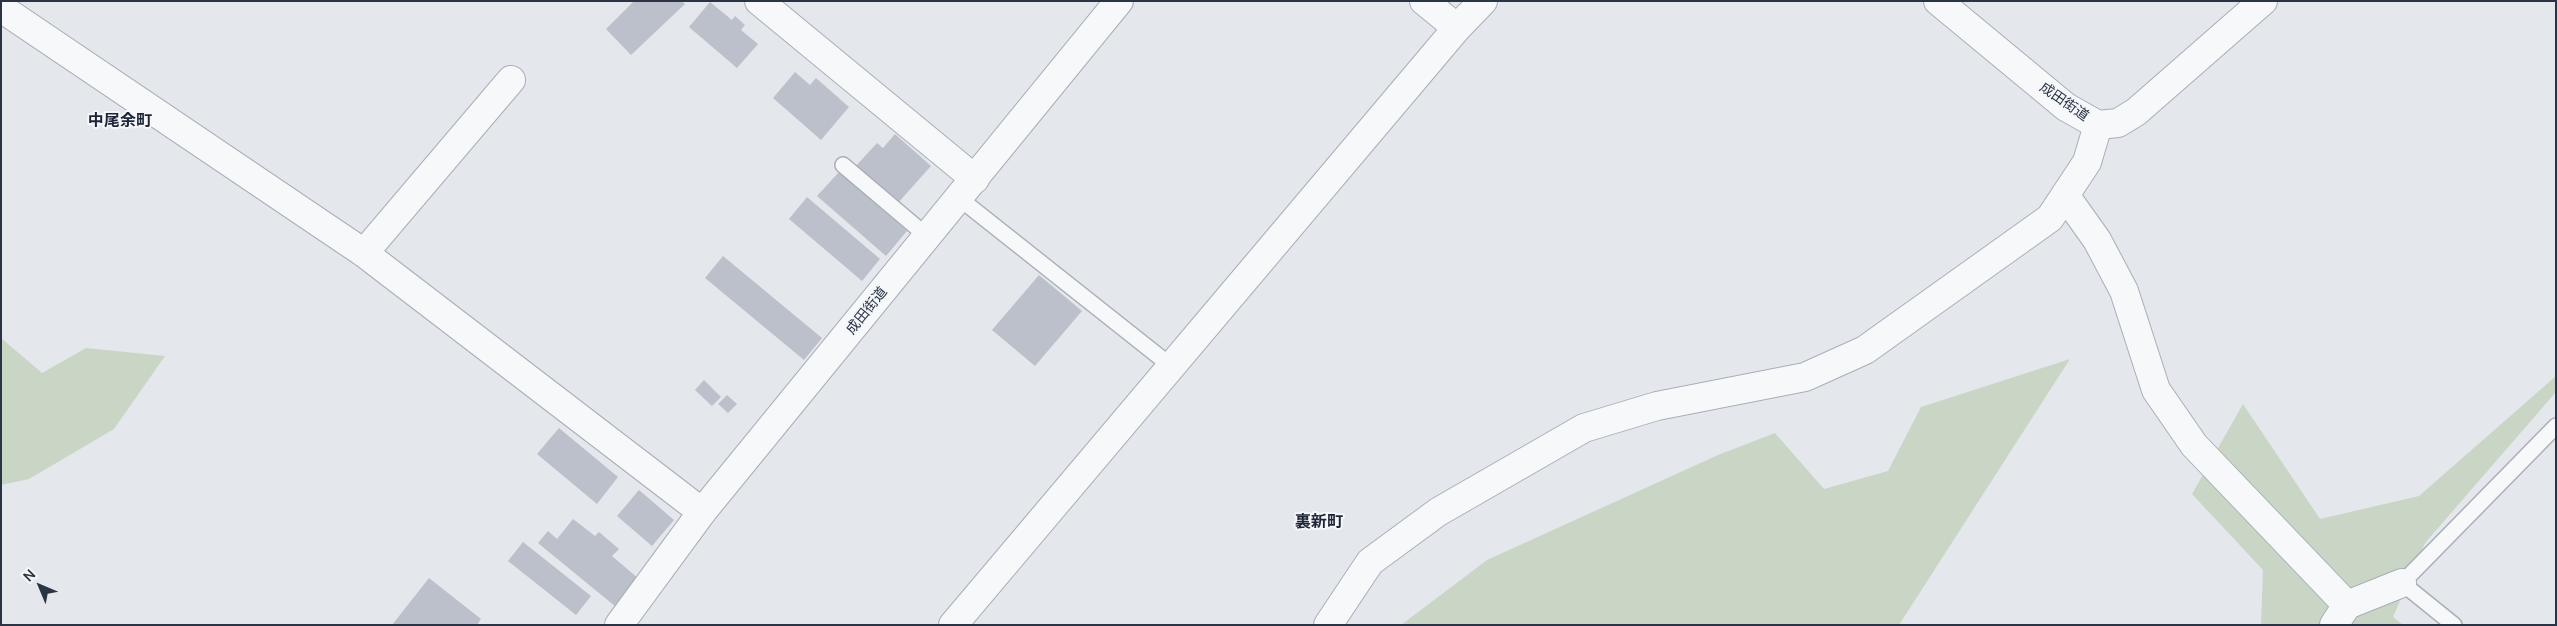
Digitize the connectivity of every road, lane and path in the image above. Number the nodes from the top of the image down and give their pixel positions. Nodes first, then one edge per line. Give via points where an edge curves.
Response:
1 (759, 1) edge
2 (1119, 1) edge
3 (1424, 1) edge
4 (1483, 1) edge
5 (1938, 1) edge
6 (2263, 1) edge
7 (1, 8) edge
8 (1457, 28) junction
9 (511, 80) dead end
10 (2098, 124) junction
11 (843, 166) dead end
12 (967, 188) junction
13 (2065, 195) junction
14 (928, 237) junction
15 (364, 254) junction
16 (1171, 366) junction
17 (2556, 426) edge
18 (702, 512) junction
19 (2402, 583) junction
20 (2340, 615) edge
21 (619, 625) edge
22 (953, 625) edge
23 (1328, 625) edge
24 (2454, 625) edge

1 - 12 street
2 - 12 street, 成田街道
3 - 8 street
4 - 8 street
5 - 10 street, 成田街道 via 2066,107
6 - 10 street, 成田街道 via 2136,112 2118,123
7 - 15 street
8 - 16 street
9 - 15 street
10 - 13 street via 2087,162
11 - 14 lane
12 - 14 street, 成田街道
12 - 16 lane
13 - 20 street via 2097,240 2124,292 2156,390 2194,445
13 - 23 street via 2050,218 1865,350 1805,377 1658,406 1584,428 1438,512 1370,562
14 - 18 street, 成田街道
15 - 18 street
16 - 22 street
17 - 19 lane
18 - 21 street, 成田街道
19 - 20 street
19 - 24 lane

